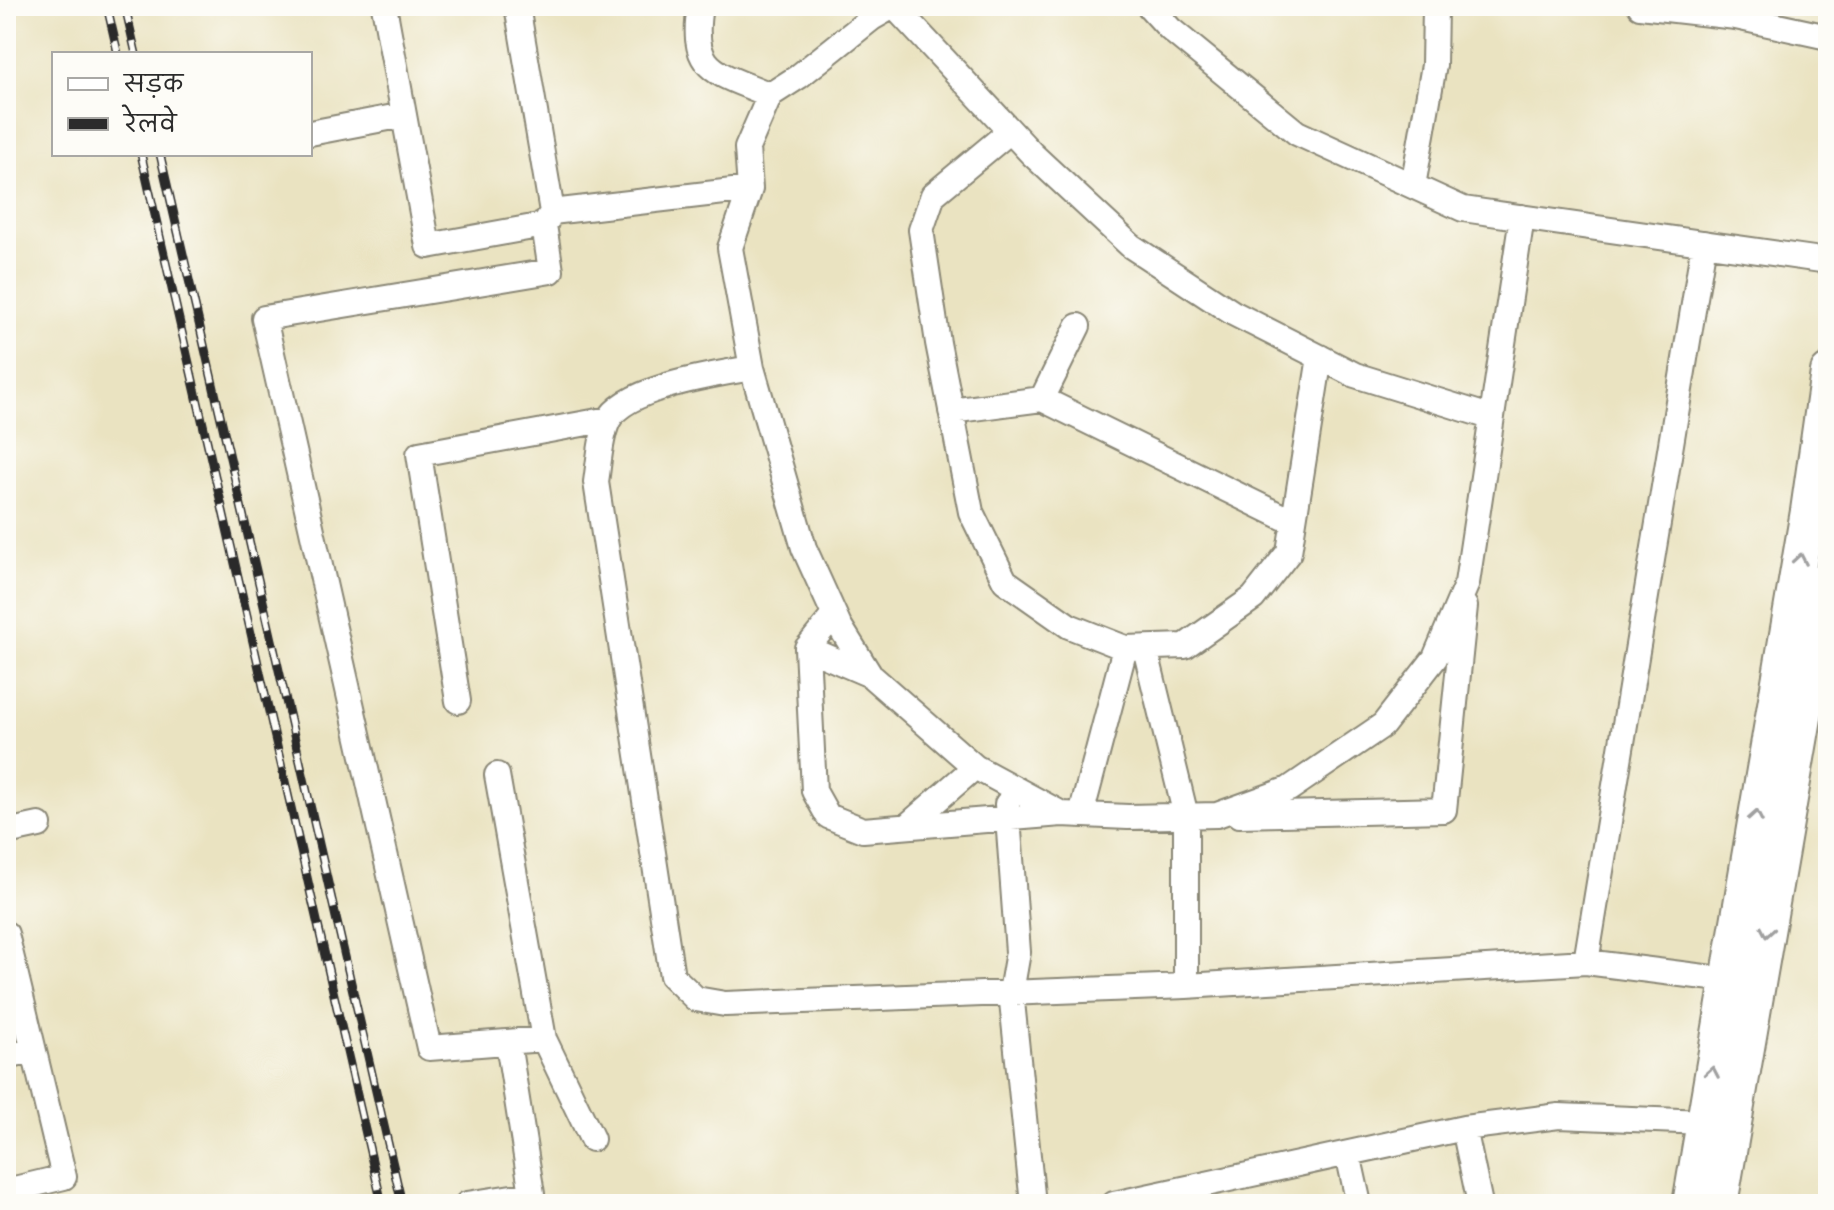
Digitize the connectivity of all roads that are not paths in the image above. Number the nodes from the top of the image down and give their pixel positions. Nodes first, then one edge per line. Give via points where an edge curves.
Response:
1 (384, 6) edge
2 (517, 6) edge
3 (700, 6) edge
4 (893, 6) edge
5 (1149, 6) edge
6 (1435, 6) edge
7 (1640, 6) edge
8 (1737, 12) edge
9 (1828, 37) edge
10 (770, 95) junction
11 (404, 115) junction
12 (1010, 131) junction
13 (312, 133) edge
14 (1413, 186) junction
15 (750, 189) junction
16 (1522, 217) junction
17 (548, 218) junction
18 (1704, 243) junction
19 (1828, 261) edge
20 (1078, 326) dead end
21 (1320, 357) junction
22 (752, 368) junction
23 (1828, 372) edge
24 (1042, 399) junction
25 (951, 411) junction
26 (1490, 417) junction
27 (609, 419) junction
28 (1821, 469) edge
29 (1293, 522) junction
30 (1828, 579) edge
31 (1467, 583) junction
32 (834, 615) junction
33 (807, 648) junction
34 (1135, 648) junction
35 (870, 675) junction
36 (458, 701) dead end
37 (975, 767) junction
38 (497, 775) dead end
39 (1006, 784) junction
40 (1071, 814) junction
41 (1217, 815) junction
42 (1186, 816) junction
43 (1008, 818) junction
44 (39, 825) dead end
45 (907, 826) junction
46 (6, 832) edge
47 (6, 934) edge
48 (1586, 962) junction
49 (1728, 980) junction
50 (1186, 986) junction
51 (1011, 992) junction
52 (544, 1039) junction
53 (508, 1043) junction
54 (33, 1051) junction
55 (6, 1057) edge
56 (1704, 1122) junction
57 (1464, 1128) junction
58 (592, 1139) dead end
59 (1348, 1154) junction
60 (6, 1191) edge
61 (467, 1204) edge
62 (1033, 1204) edge
63 (1114, 1204) edge
64 (1359, 1204) edge
65 (1480, 1204) edge
66 (1690, 1204) edge
67 (1720, 1204) edge

1 - 11 street
2 - 17 street
3 - 10 street via 698,48 709,68
4 - 10 street
4 - 12 street
5 - 14 street via 1297,133
6 - 14 street via 1434,65
7 - 8 street
8 - 9 street
10 - 15 street via 747,148
11 - 13 street
11 - 17 street via 428,246
12 - 21 street via 1131,246 1233,313
12 - 25 street via 933,195 921,230
14 - 16 street via 1463,209
15 - 17 street
15 - 22 street via 730,248
16 - 18 street
16 - 26 street
17 - 53 street via 551,271 264,318 429,1048
18 - 19 street
18 - 48 street
20 - 24 street
21 - 26 street via 1355,375
21 - 29 street
22 - 27 street via 676,382 624,403
22 - 32 street via 804,548
23 - 28 main road
24 - 25 street
24 - 29 street
25 - 34 street via 971,512 1005,581 1069,626
26 - 31 street
27 - 36 street via 419,454
27 - 51 street via 596,482 672,976 696,999 725,1004
49 -> 28 main road
29 - 34 street via 1289,552 1253,598 1185,646
30 -> 67 main road
31 - 41 street via 1435,658 1383,725 1289,789
31 - 41 street via 1444,810
32 - 33 street
32 - 35 street
33 - 35 street
33 - 45 street via 814,791 828,816 863,830
34 - 40 street
34 - 42 street
35 - 37 street
37 - 39 street
37 - 45 street
38 - 52 street
39 - 40 street
39 - 43 street
40 - 42 street
40 - 43 street
41 - 42 street
42 - 50 street
43 - 45 street
43 - 51 street via 1018,952
44 - 46 street
47 - 54 street
48 - 49 street
48 - 50 street
56 -> 49 main road
50 - 51 street
51 - 62 street
52 - 53 street
52 - 58 street
53 - 61 street via 532,1194
54 - 55 street
54 - 60 street via 64,1177
56 - 57 street via 1559,1116
56 - 66 main road
57 - 59 street
57 - 65 street
59 - 63 street
59 - 64 street

